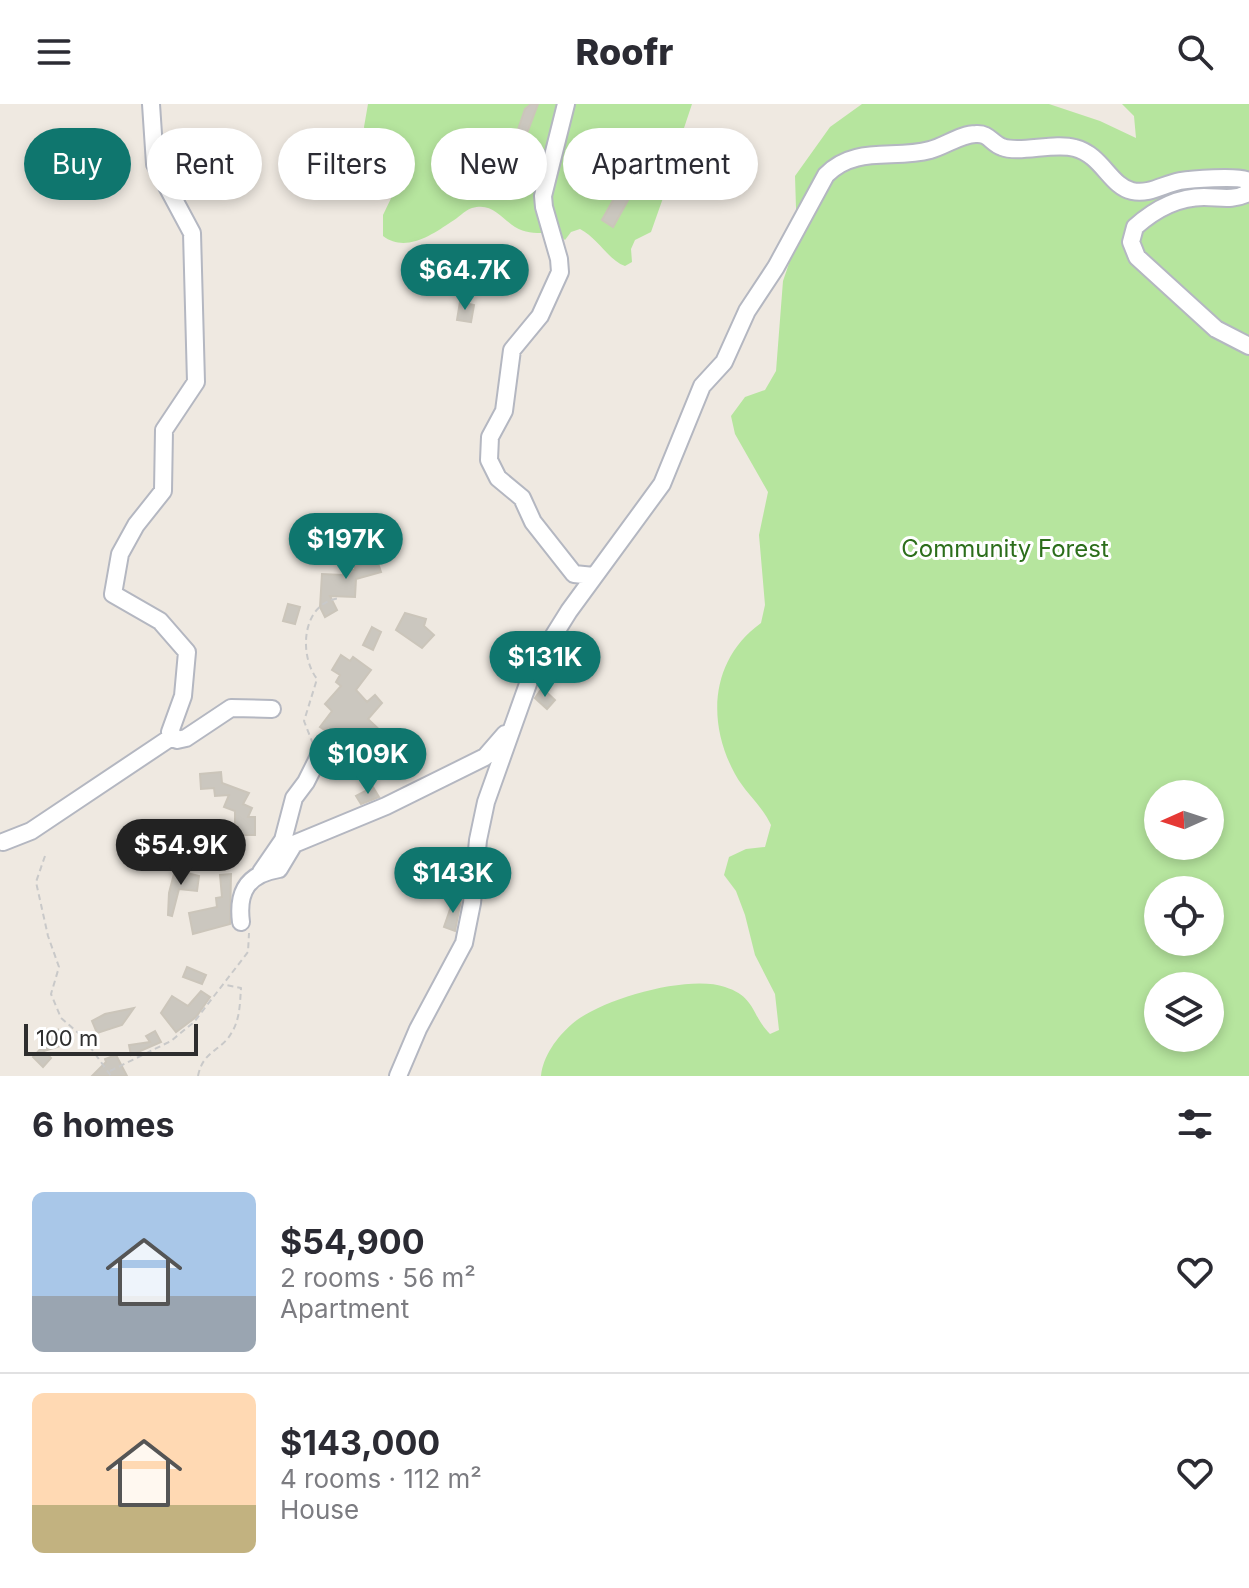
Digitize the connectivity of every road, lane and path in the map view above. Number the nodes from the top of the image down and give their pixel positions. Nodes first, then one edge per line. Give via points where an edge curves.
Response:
1 (151, 104) edge
2 (566, 104) edge
3 (1249, 184) edge
4 (1249, 346) edge
5 (594, 576) junction
6 (341, 598) dead end
7 (272, 709) dead end
8 (512, 726) junction
9 (173, 736) junction
10 (319, 756) joint
11 (3, 842) dead end
12 (45, 856) dead end
13 (261, 872) junction
14 (241, 922) joint
15 (224, 984) junction
16 (110, 1074) edge
17 (198, 1076) edge
18 (398, 1076) edge

1 - 9 street via 155,164 192,233 196,382 164,430 163,491 120,554 113,594 160,621 187,652
2 - 5 street via 543,196 560,272 540,316 512,350 504,411 490,437 489,460 574,574
3 - 4 street via 1248,193 1235,198 1195,198 1154,211 1135,227 1131,242 1137,257 1193,310 1227,337
3 - 5 street via 1237,177 1180,181 1135,192 1121,186 1089,153 1058,146 1003,148 982,134 924,152 856,156 836,165 747,311 724,362 702,386 662,484
5 - 8 street via 534,667
6 - 10 path via 319,609 307,630 307,666 317,679 304,721
7 - 9 street via 231,708 186,738
8 - 13 street via 485,757 294,844 279,869
8 - 18 street via 486,802 464,943
9 - 11 street via 31,831
10 - 13 street via 294,798 283,840
12 - 16 path via 36,882 59,967 51,994 61,1018 83,1037
13 - 14 street via 243,890 238,903
14 - 15 path via 249,933 248,952
15 - 16 path via 171,1041
15 - 17 path via 241,988 238,1016 232,1034 201,1062

